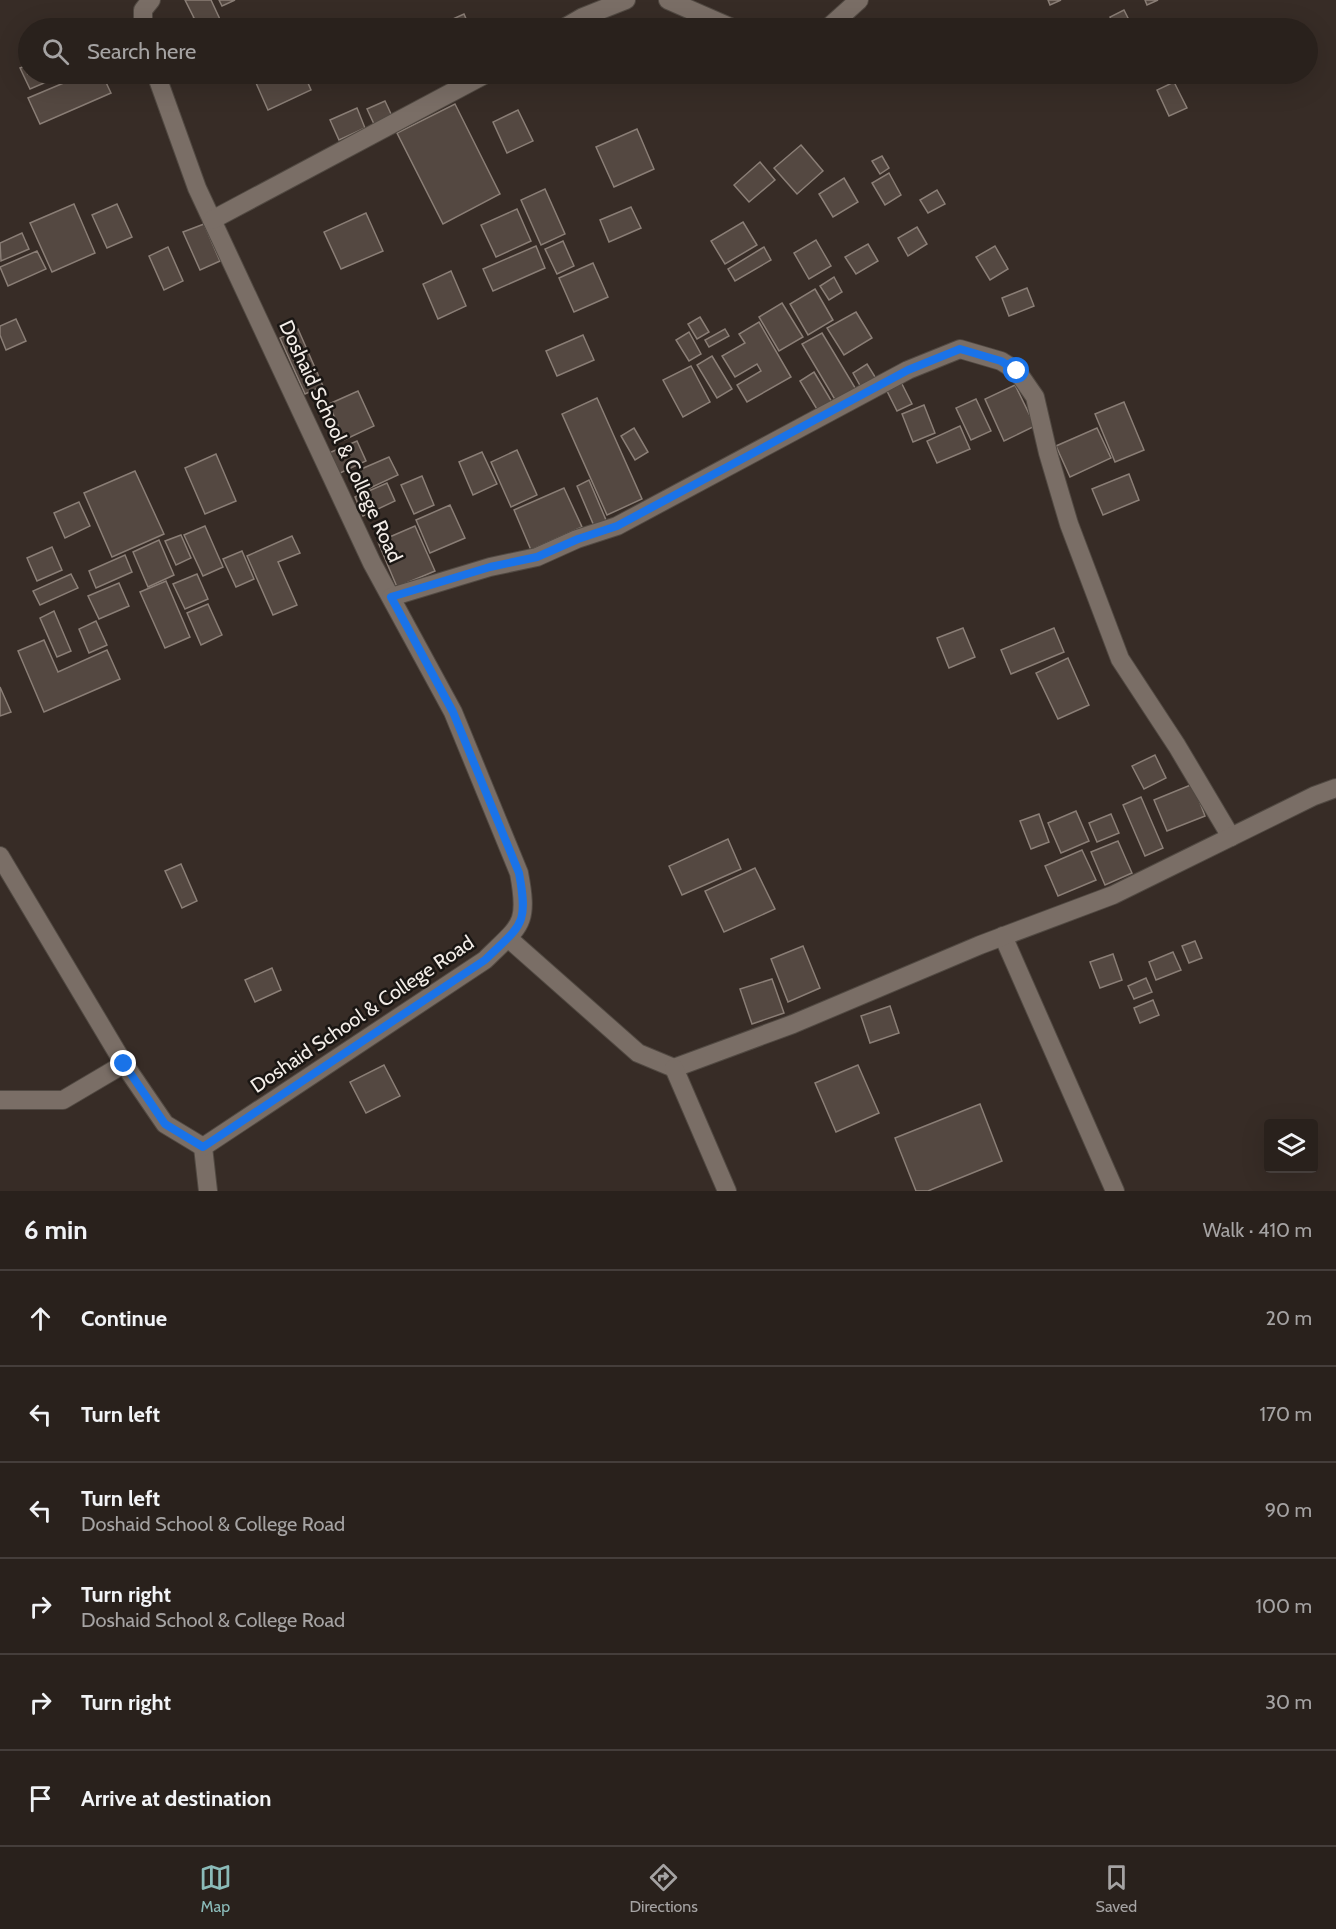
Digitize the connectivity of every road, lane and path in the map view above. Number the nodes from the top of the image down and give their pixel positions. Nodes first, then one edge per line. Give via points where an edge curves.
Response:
1 (151, 0) edge
2 (626, 0) edge
3 (668, 0) edge
4 (860, 0) edge
5 (143, 18) edge
6 (581, 18) edge
7 (709, 18) edge
8 (839, 18) edge
9 (160, 84) edge
10 (467, 84) edge
11 (212, 220) junction
12 (391, 597) junction
13 (1336, 789) edge
14 (1230, 837) junction
15 (0, 856) edge
16 (1003, 936) junction
17 (508, 938) junction
18 (124, 1064) junction
19 (674, 1068) junction
20 (0, 1100) edge
21 (203, 1147) junction
22 (208, 1191) edge
23 (727, 1191) edge
24 (1115, 1191) edge

1 - 5 street via 143,10
2 - 6 street
3 - 7 street
4 - 8 street
9 - 11 street, Doshaid School & College Road
10 - 11 street
11 - 12 street, Doshaid School & College Road
12 - 14 street via 537,557 617,526 908,370 960,349 1001,361 1017,371 1035,397 1069,524 1120,659
12 - 17 street, Doshaid School & College Road via 453,712 519,873 524,899 521,924
13 - 14 street
14 - 16 street via 1113,895
15 - 18 street
16 - 19 street via 793,1024
16 - 24 street
17 - 19 street via 638,1053
17 - 21 street, Doshaid School & College Road via 476,967
18 - 20 street via 63,1100
18 - 21 street via 165,1124
19 - 23 street
21 - 22 street

